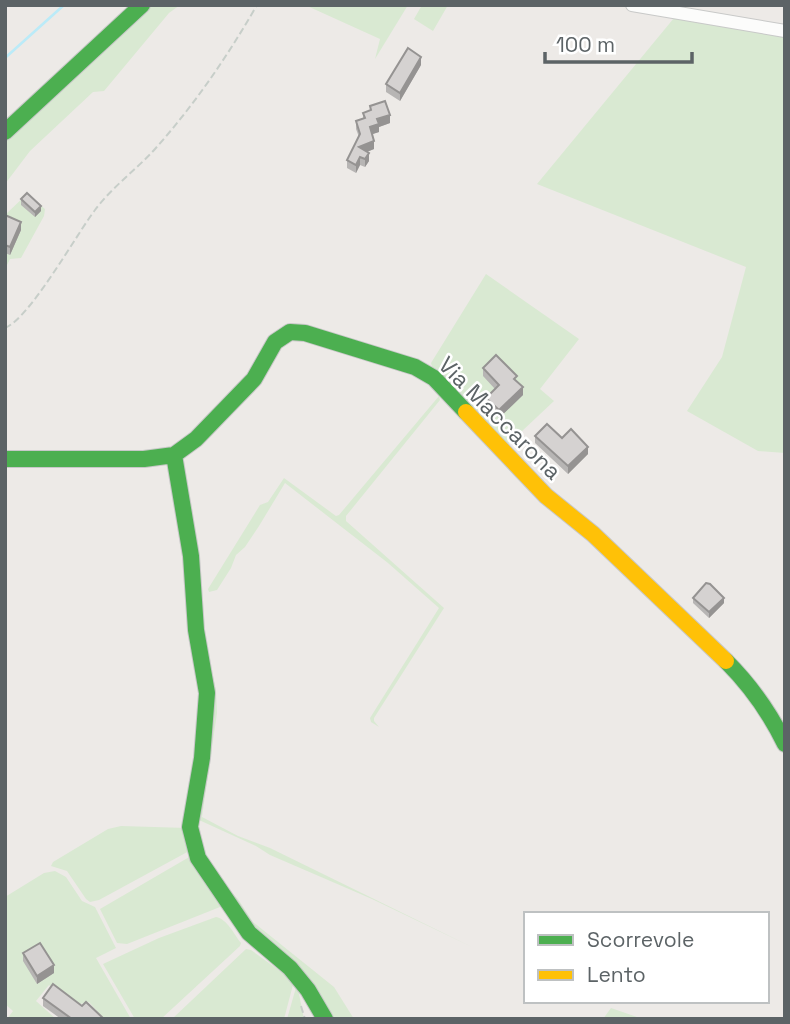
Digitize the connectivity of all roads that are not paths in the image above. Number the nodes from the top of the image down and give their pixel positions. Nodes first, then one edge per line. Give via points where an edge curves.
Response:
1 (142, 5) edge
2 (632, 5) edge
3 (662, 7) edge
4 (785, 31) edge
5 (5, 132) edge
6 (174, 455) junction
7 (5, 459) edge
8 (785, 744) edge
9 (326, 1019) edge

1 - 5 street
2 - 3 street
3 - 4 street
6 - 7 street
6 - 8 street, Via Maccarona via 254,379 275,342 290,332 415,368 434,378 545,496 593,534 741,676
6 - 9 street via 207,693 190,827 198,859 248,933 290,968

